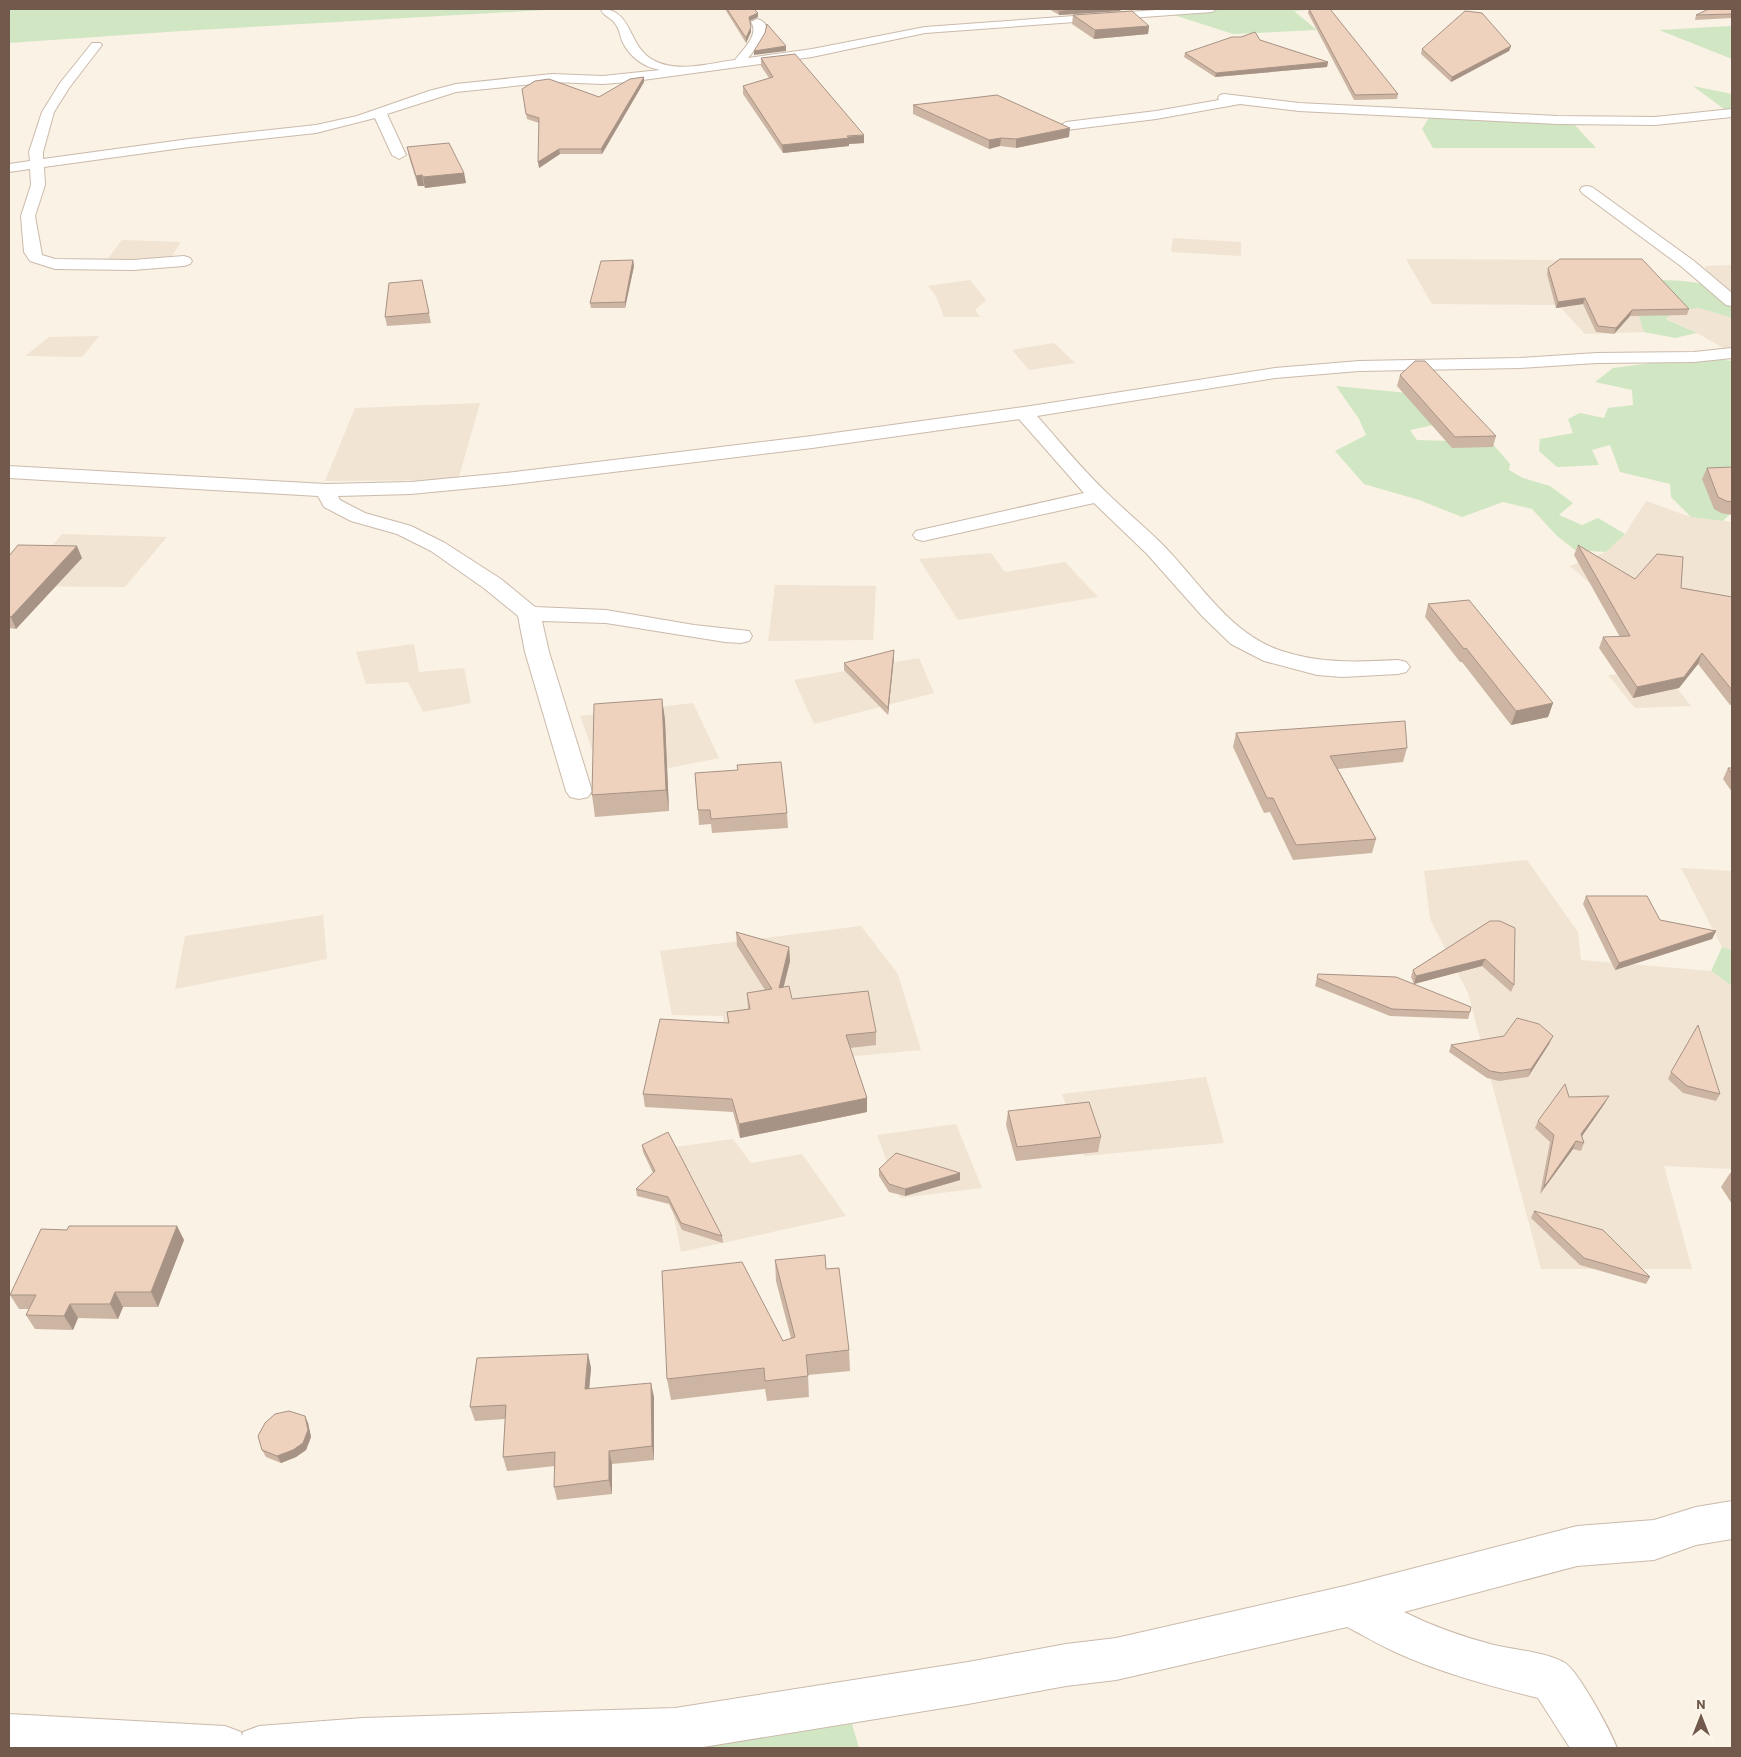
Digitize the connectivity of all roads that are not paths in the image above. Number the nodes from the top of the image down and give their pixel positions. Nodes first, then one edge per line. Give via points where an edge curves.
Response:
1 (1212, 9) edge
2 (606, 10) edge
3 (757, 22) edge
4 (96, 45) dead end
5 (738, 64) junction
6 (651, 70) junction
7 (379, 112) junction
8 (1732, 113) edge
9 (1066, 126) edge
10 (399, 154) dead end
11 (38, 164) junction
12 (9, 168) edge
13 (1587, 190) dead end
14 (184, 261) dead end
15 (1732, 301) edge
16 (1732, 353) edge
17 (1024, 413) junction
18 (9, 472) edge
19 (326, 490) junction
20 (1098, 496) junction
21 (923, 535) dead end
22 (529, 614) junction
23 (741, 636) dead end
24 (1398, 667) dead end
25 (578, 791) dead end
26 (1732, 1520) edge
27 (1349, 1606) junction
28 (9, 1736) edge
29 (225, 1748) edge
30 (259, 1748) edge
31 (1595, 1748) edge

1 - 5 street via 931,30
2 - 6 street via 621,22 625,35
3 - 5 street via 760,34
4 - 11 street via 48,112 36,152
5 - 6 street via 682,71
6 - 7 street via 612,80 552,78 470,86
7 - 10 street
7 - 11 street via 316,129 198,141
8 - 9 street via 1655,121 1557,120 1344,110 1230,99 1156,115
11 - 12 street
11 - 14 street via 37,192 28,216 32,252 36,258 55,264 83,266
13 - 15 street via 1688,264
16 - 17 street via 1694,357 1324,368 1244,377
17 - 19 street via 457,484
17 - 20 street
18 - 19 street
19 - 22 street via 332,504 358,517 404,530 438,547 493,584
20 - 21 street
20 - 24 street via 1155,549 1239,639 1272,656 1317,668
22 - 23 street via 618,618 694,633
22 - 25 street
26 - 27 street via 1696,1526 1654,1540 1577,1546
27 - 30 street via 1116,1660 1066,1665 675,1730 363,1740
27 - 31 street via 1443,1650 1551,1679
28 - 29 street

